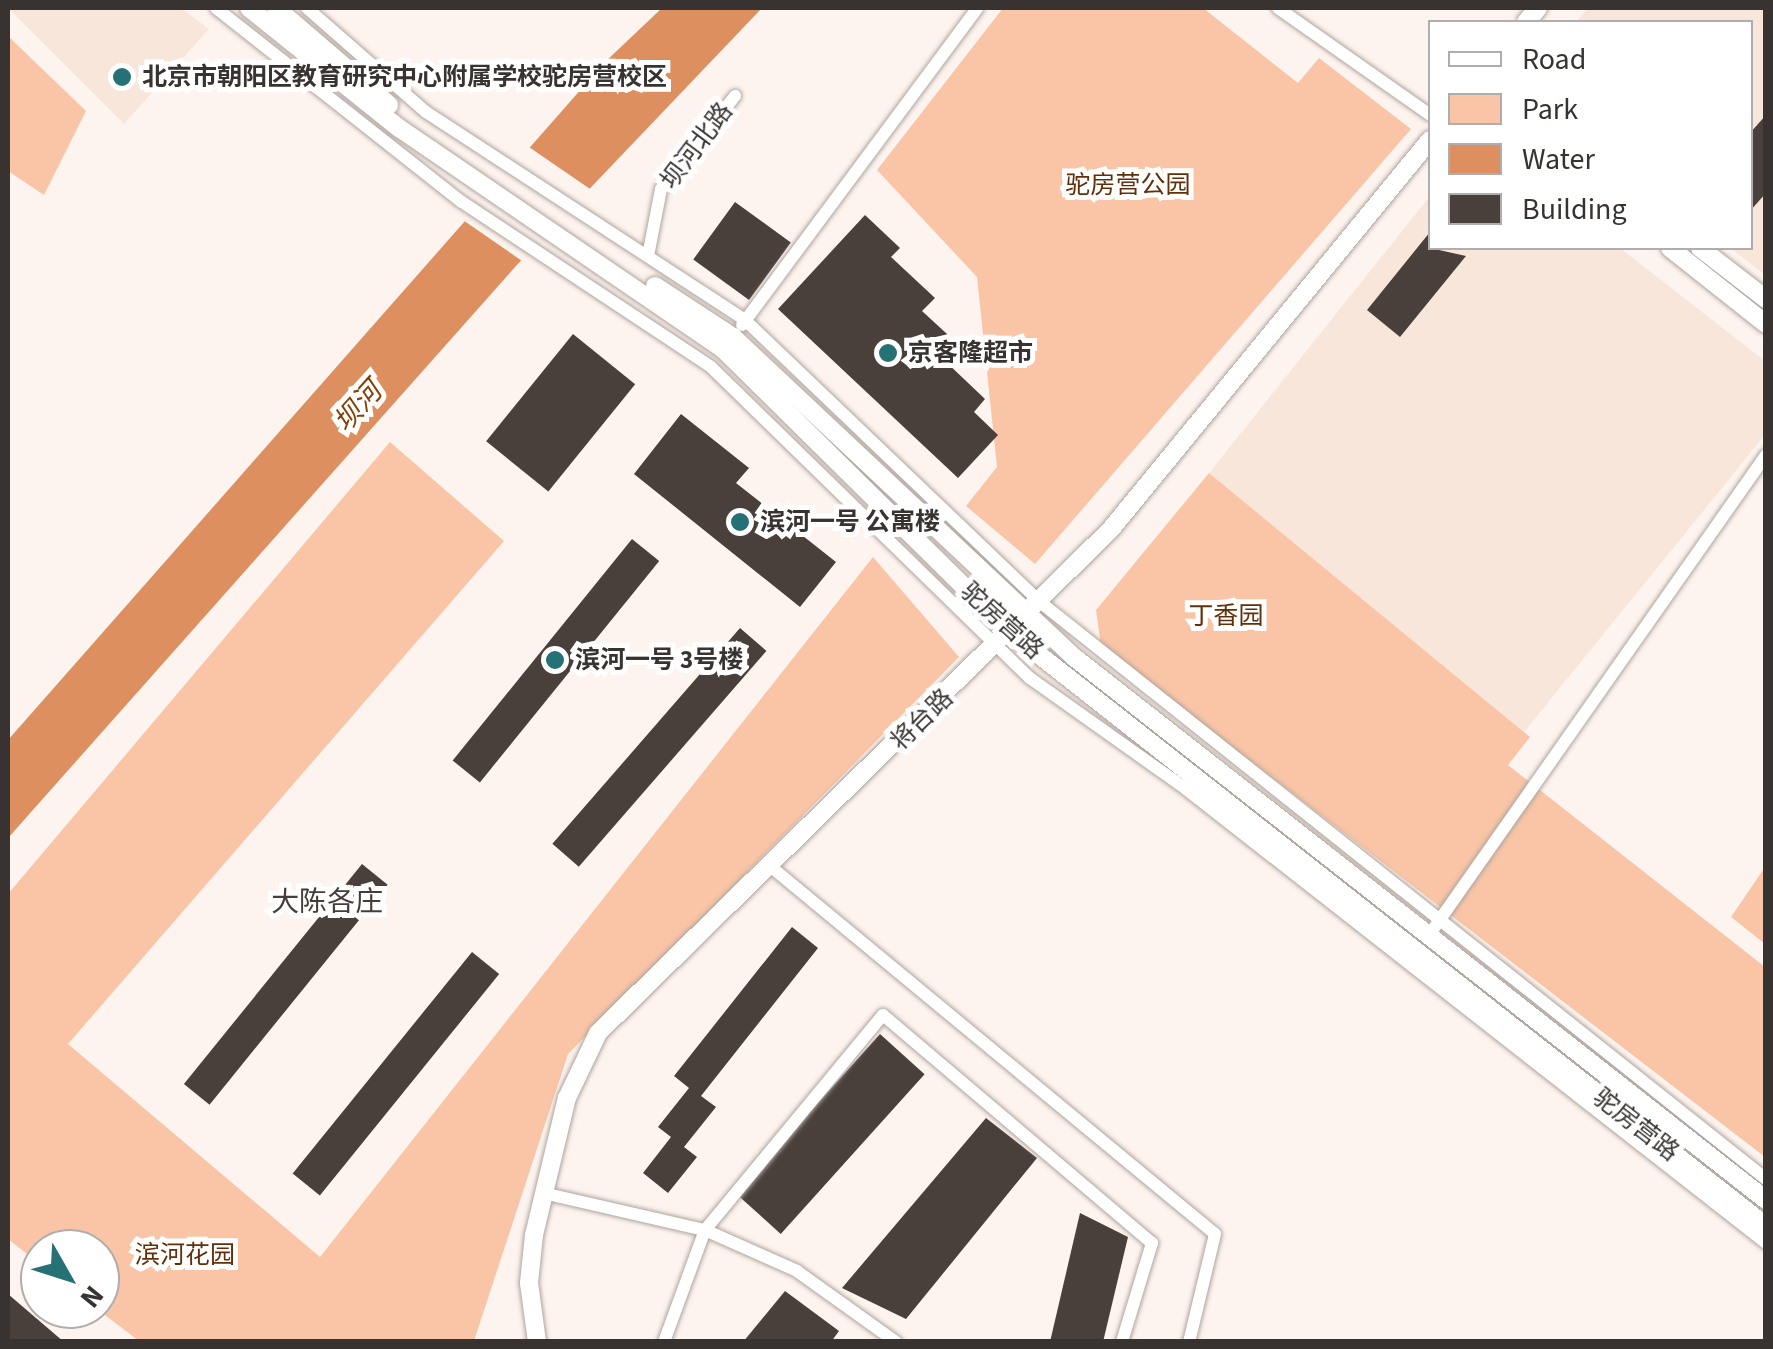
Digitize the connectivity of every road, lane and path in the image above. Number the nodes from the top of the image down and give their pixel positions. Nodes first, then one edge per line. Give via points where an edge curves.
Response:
1 (216, 8) edge
2 (249, 8) edge
3 (276, 8) edge
4 (306, 8) edge
5 (977, 8) edge
6 (1278, 8) edge
7 (735, 96) dead end
8 (1428, 114) edge
9 (1428, 142) edge
10 (482, 179) junction
11 (1673, 250) edge
12 (1703, 250) edge
13 (648, 256) junction
14 (1766, 299) edge
15 (745, 320) junction
16 (1766, 324) edge
17 (728, 343) junction
18 (711, 367) junction
19 (1766, 455) edge
20 (1040, 602) junction
21 (1026, 616) junction
22 (1010, 632) junction
23 (996, 646) junction
24 (770, 866) junction
25 (1433, 929) junction
26 (1766, 1179) edge
27 (543, 1193) junction
28 (1766, 1200) edge
29 (1766, 1226) edge
30 (705, 1230) junction
31 (1766, 1243) edge
32 (538, 1342) edge
33 (664, 1342) edge
34 (896, 1342) edge
35 (1122, 1342) edge
36 (1189, 1342) edge

1 - 18 street via 462,202
2 - 10 street, 驼房营路
3 - 10 street, 驼房营路
4 - 13 street via 426,112
5 - 15 street
6 - 8 street
7 - 13 street, 坝河北路 via 660,189
9 - 20 street, 将台路 via 1146,488
10 - 17 street, 驼房营路
11 - 16 street
12 - 14 street
13 - 15 street
15 - 17 street
15 - 20 street
17 - 18 street
17 - 21 street, 驼房营路
17 - 22 street, 驼房营路
18 - 23 street
19 - 25 street
20 - 21 street, 将台路
20 - 25 street
21 - 22 street, 将台路
21 - 25 street, 驼房营路
22 - 23 street, 将台路
22 - 29 street, 驼房营路
23 - 24 street, 将台路
23 - 31 street
24 - 27 street, 将台路 via 598,1033 567,1098
24 - 36 street via 1215,1234
25 - 26 street
25 - 28 street, 驼房营路
27 - 30 street
27 - 32 street, 将台路 via 529,1283
30 - 33 street
30 - 34 street via 796,1271
30 - 35 street via 883,1016 1152,1244

